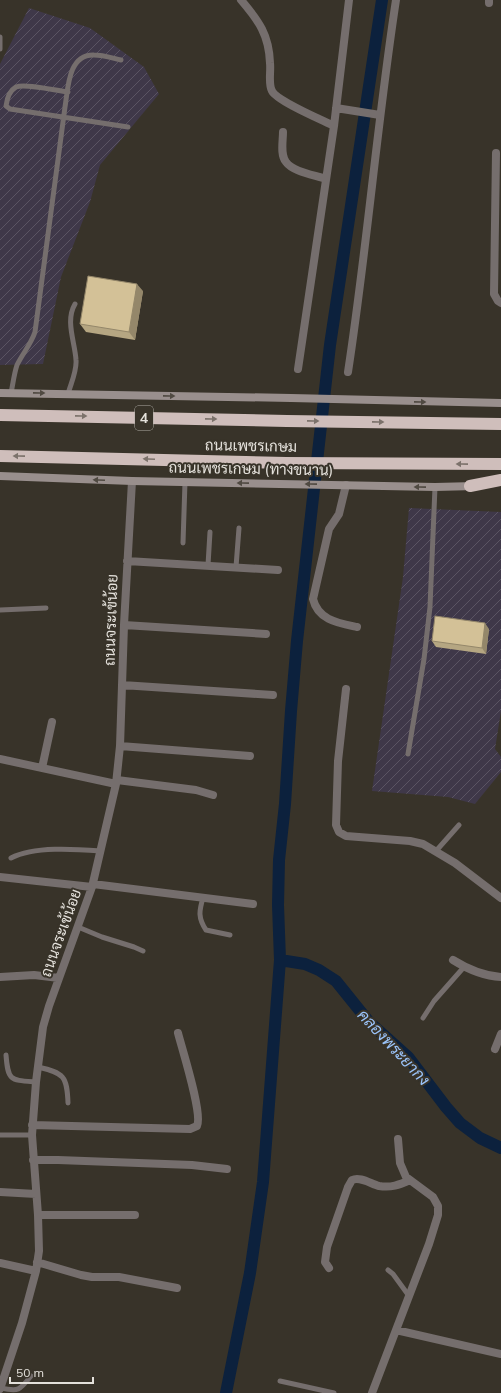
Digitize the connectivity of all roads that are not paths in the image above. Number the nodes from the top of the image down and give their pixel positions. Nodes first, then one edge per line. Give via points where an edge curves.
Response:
1 (241, 0) edge
2 (350, 0) edge
3 (396, 0) edge
4 (0, 37) edge
5 (0, 49) edge
6 (121, 60) dead end
7 (68, 92) junction
8 (336, 108) junction
9 (376, 114) junction
10 (64, 117) junction
11 (334, 126) junction
12 (128, 127) dead end
13 (283, 132) dead end
14 (496, 152) dead end
15 (326, 178) junction
16 (497, 253) edge
17 (501, 303) edge
18 (75, 304) dead end
19 (298, 369) dead end
20 (348, 372) dead end
21 (0, 393) edge
22 (11, 393) junction
23 (68, 394) junction
24 (501, 403) edge
25 (0, 415) edge
26 (501, 424) edge
27 (0, 456) edge
28 (501, 464) edge
29 (0, 476) edge
30 (501, 480) edge
31 (132, 481) junction
32 (185, 482) junction
33 (343, 485) junction
34 (470, 486) junction
35 (501, 486) edge
36 (435, 487) junction
37 (239, 528) dead end
38 (210, 532) dead end
39 (183, 543) dead end
40 (127, 561) junction
41 (208, 565) junction
42 (236, 567) junction
43 (278, 570) dead end
44 (46, 608) dead end
45 (0, 610) edge
46 (124, 626) junction
47 (357, 627) dead end
48 (266, 634) dead end
49 (122, 685) junction
50 (346, 689) dead end
51 (274, 695) dead end
52 (52, 722) dead end
53 (120, 746) junction
54 (408, 754) dead end
55 (250, 756) dead end
56 (0, 759) edge
57 (42, 768) junction
58 (116, 782) junction
59 (213, 795) dead end
60 (459, 825) dead end
61 (436, 851) junction
62 (101, 852) junction
63 (11, 858) dead end
64 (0, 877) edge
65 (93, 885) junction
66 (203, 898) junction
67 (501, 898) edge
68 (253, 904) dead end
69 (78, 927) junction
70 (230, 935) dead end
71 (143, 951) dead end
72 (453, 960) dead end
73 (464, 967) junction
74 (0, 976) edge
75 (501, 977) edge
76 (59, 978) junction
77 (423, 1018) dead end
78 (178, 1033) dead end
79 (501, 1034) edge
80 (495, 1049) dead end
81 (6, 1055) dead end
82 (38, 1067) junction
83 (36, 1082) junction
84 (68, 1104) dead end
85 (32, 1125) junction
86 (0, 1135) edge
87 (32, 1135) junction
88 (398, 1139) dead end
89 (33, 1160) junction
90 (227, 1169) dead end
91 (410, 1180) junction
92 (0, 1192) edge
93 (36, 1194) junction
94 (38, 1215) junction
95 (135, 1215) dead end
96 (0, 1263) edge
97 (36, 1266) junction
98 (329, 1268) dead end
99 (388, 1270) dead end
100 (177, 1288) dead end
101 (409, 1296) junction
102 (396, 1330) junction
103 (501, 1354) edge
104 (31, 1376) dead end
105 (280, 1380) dead end
106 (0, 1389) edge
107 (334, 1393) edge
108 (372, 1393) edge

1 - 11 street via 265,32 272,91 280,99
2 - 8 street
3 - 9 street
4 - 5 lane
6 - 7 lane via 94,55 82,57 71,72
7 - 10 lane
7 - 10 lane via 24,86 9,92 6,100 6,106 10,109
8 - 9 street
8 - 11 street
9 - 20 street via 361,277
10 - 12 lane
10 - 22 lane via 36,332 16,367
11 - 15 street
13 - 15 street via 282,149 286,162 294,168
14 - 16 street
15 - 19 street
16 - 17 street via 494,294
18 - 23 lane via 71,321 76,360
21 - 22 main road, 4
22 -> 23 main road, 4
23 -> 24 main road, 4
25 -> 26 highway, ถนนเพชรเกษม / 4
28 -> 27 highway, ถนนเพชรเกษม via 286,463
31 -> 29 main road, ถนนเพชรเกษม (ทางขนาน)
30 - 34 highway
31 - 32 main road, ถนนเพชรเกษม (ทางขนาน)
31 - 40 street, ถนนจระเข้น้อย
33 -> 32 main road, ถนนเพชรเกษม (ทางขนาน)
32 - 39 lane
36 -> 33 main road, ถนนเพชรเกษม (ทางขนาน)
33 - 47 street via 339,514 329,529 313,598 320,614 328,619
34 - 35 main road, ถนนเพชรเกษม (ทางขนาน)
34 - 36 main road, ถนนเพชรเกษม (ทางขนาน)
36 - 54 lane via 430,607
37 - 42 lane
38 - 41 lane
40 - 41 street
40 - 46 street, ถนนจระเข้น้อย
41 - 42 street
42 - 43 street
44 - 45 lane
46 - 48 street
46 - 49 street, ถนนจระเข้น้อย
49 - 51 street
49 - 53 street, ถนนจระเข้น้อย
50 - 61 street via 338,761 336,825 339,832 346,836 410,841
52 - 57 street
53 - 55 street
53 - 58 street, ถนนจระเข้น้อย
56 - 57 street
57 - 58 street
58 - 59 street via 196,790
58 - 62 street, ถนนจระเข้น้อย
60 - 61 lane
61 - 67 street
62 - 63 lane via 40,850
62 - 65 street, ถนนจระเข้น้อย
64 - 65 street
65 - 66 street
65 - 69 street, ถนนจระเข้น้อย
66 - 68 street
66 - 70 lane via 199,911 206,930
69 - 71 lane via 102,938
69 - 76 street, ถนนจระเข้น้อย
72 - 73 street
73 - 75 street via 488,976
73 - 77 lane via 434,1001
74 - 76 street via 34,975
76 - 82 street, ถนนจระเข้น้อย via 43,1027
78 - 85 street via 196,1099 197,1126 190,1129
79 - 80 street
81 - 83 lane via 7,1073 14,1080
82 - 83 street, ถนนจระเข้น้อย
82 - 84 lane via 61,1075 68,1089
83 - 85 street, ถนนจระเข้น้อย
85 - 87 street, ถนนจระเข้น้อย
86 - 87 lane
87 - 89 street, ถนนจระเข้น้อย
88 - 91 street via 400,1163
89 - 90 street
89 - 93 street, ถนนจระเข้น้อย
91 - 98 street via 390,1187 378,1186 358,1178 352,1180 327,1247 325,1262
91 - 101 street via 432,1196 438,1206 438,1215
92 - 93 street
93 - 94 street, ถนนจระเข้น้อย
94 - 95 street
94 - 97 street, ถนนจระเข้น้อย
96 - 97 street
97 - 100 street
97 - 106 street, ถนนจระเข้น้อย via 22,1323
99 - 101 lane
101 - 102 street
102 - 103 street
102 - 108 street
104 - 106 lane via 22,1388
105 - 107 lane

